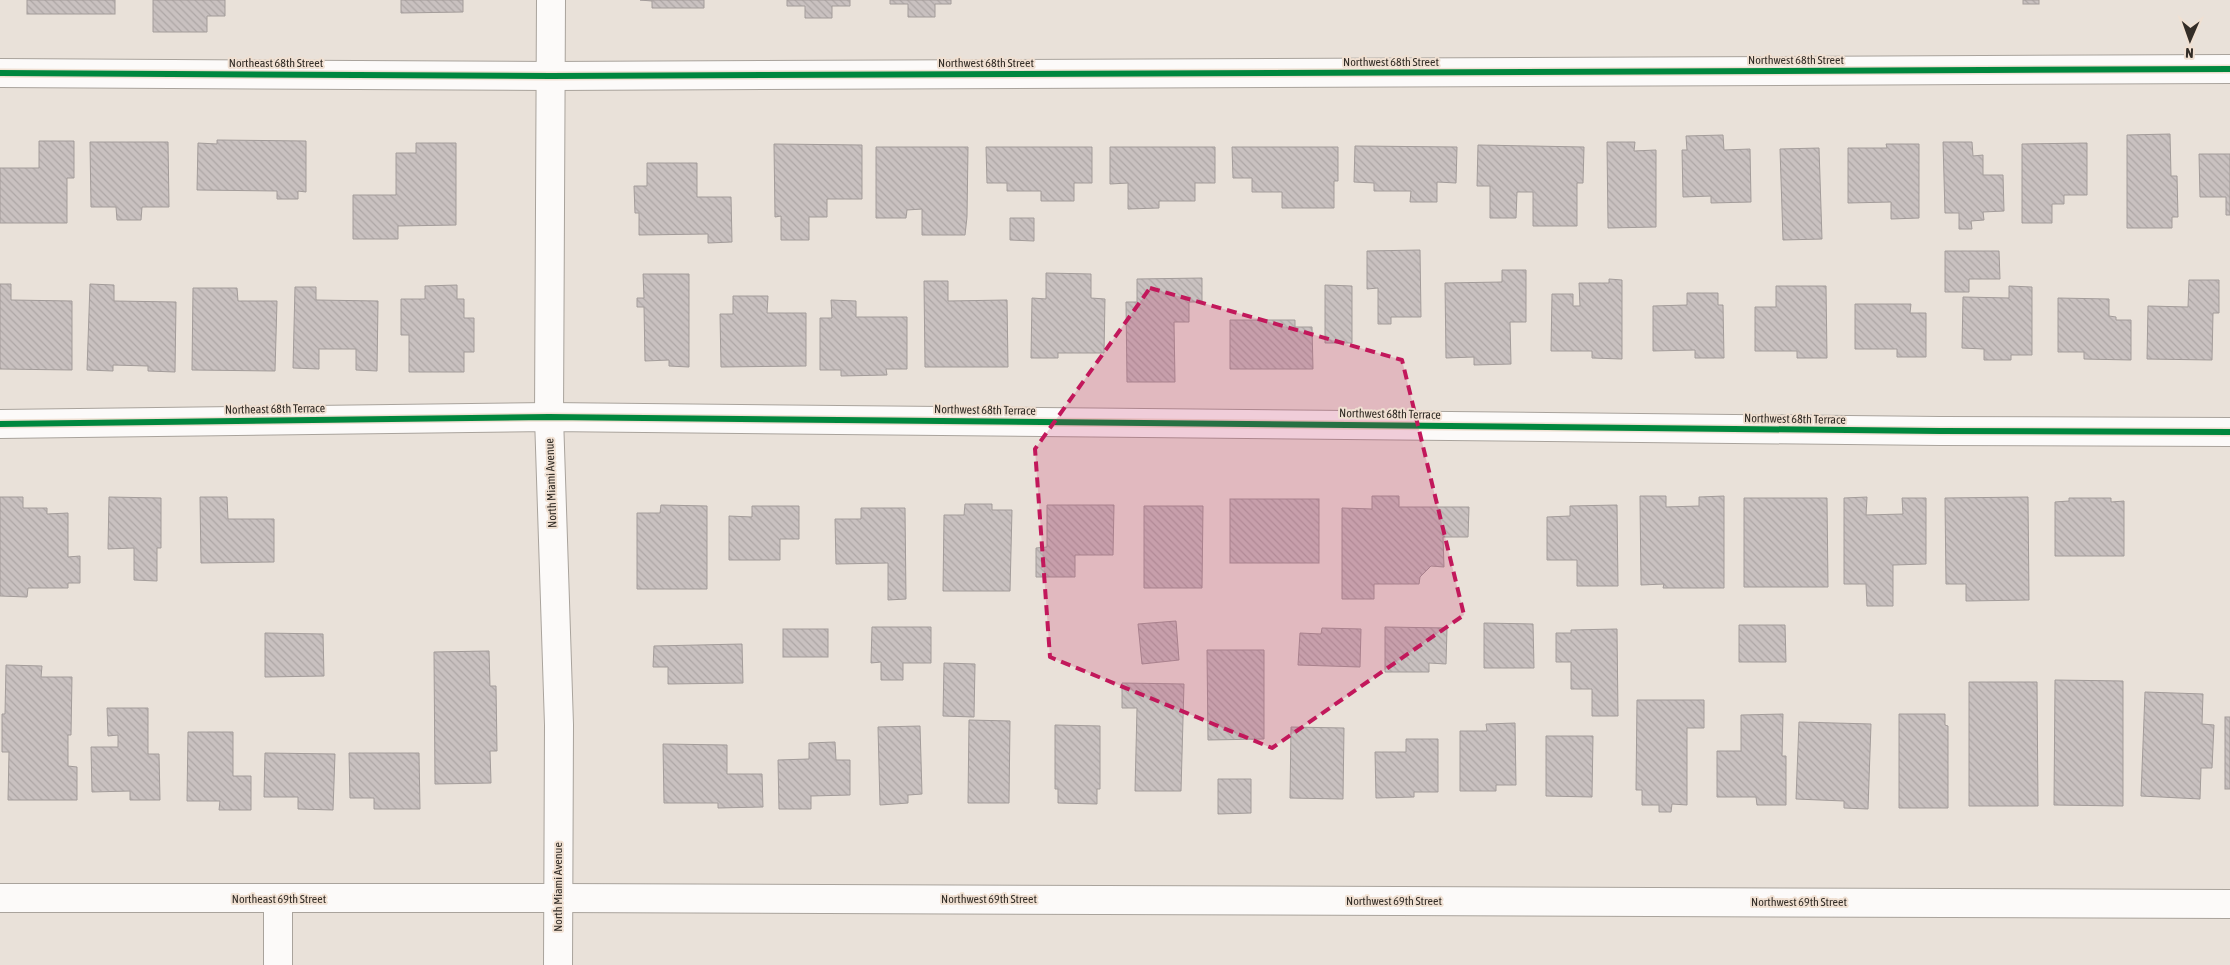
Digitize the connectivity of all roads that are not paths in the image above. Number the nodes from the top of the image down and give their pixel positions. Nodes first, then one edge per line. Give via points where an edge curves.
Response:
1 (551, 0) edge
2 (2230, 70) edge
3 (0, 73) edge
4 (551, 76) junction
5 (549, 417) junction
6 (0, 424) edge
7 (2230, 432) edge
8 (0, 898) edge
9 (558, 898) junction
10 (278, 899) junction
11 (2230, 904) edge
12 (278, 965) edge
13 (558, 965) edge

1 - 4 street, North Miami Avenue
2 - 4 street, Northwest 68th Street
3 - 4 street, Northeast 68th Street
4 - 5 street, North Miami Avenue
5 - 6 street, Northeast 68th Terrace
5 - 7 street, Northwest 68th Terrace
5 - 9 street, North Miami Avenue via 559,725
8 - 10 street, Northeast 69th Street
9 - 10 street, Northeast 69th Street
9 - 11 street, Northwest 69th Street
9 - 13 street, North Miami Avenue
10 - 12 street

